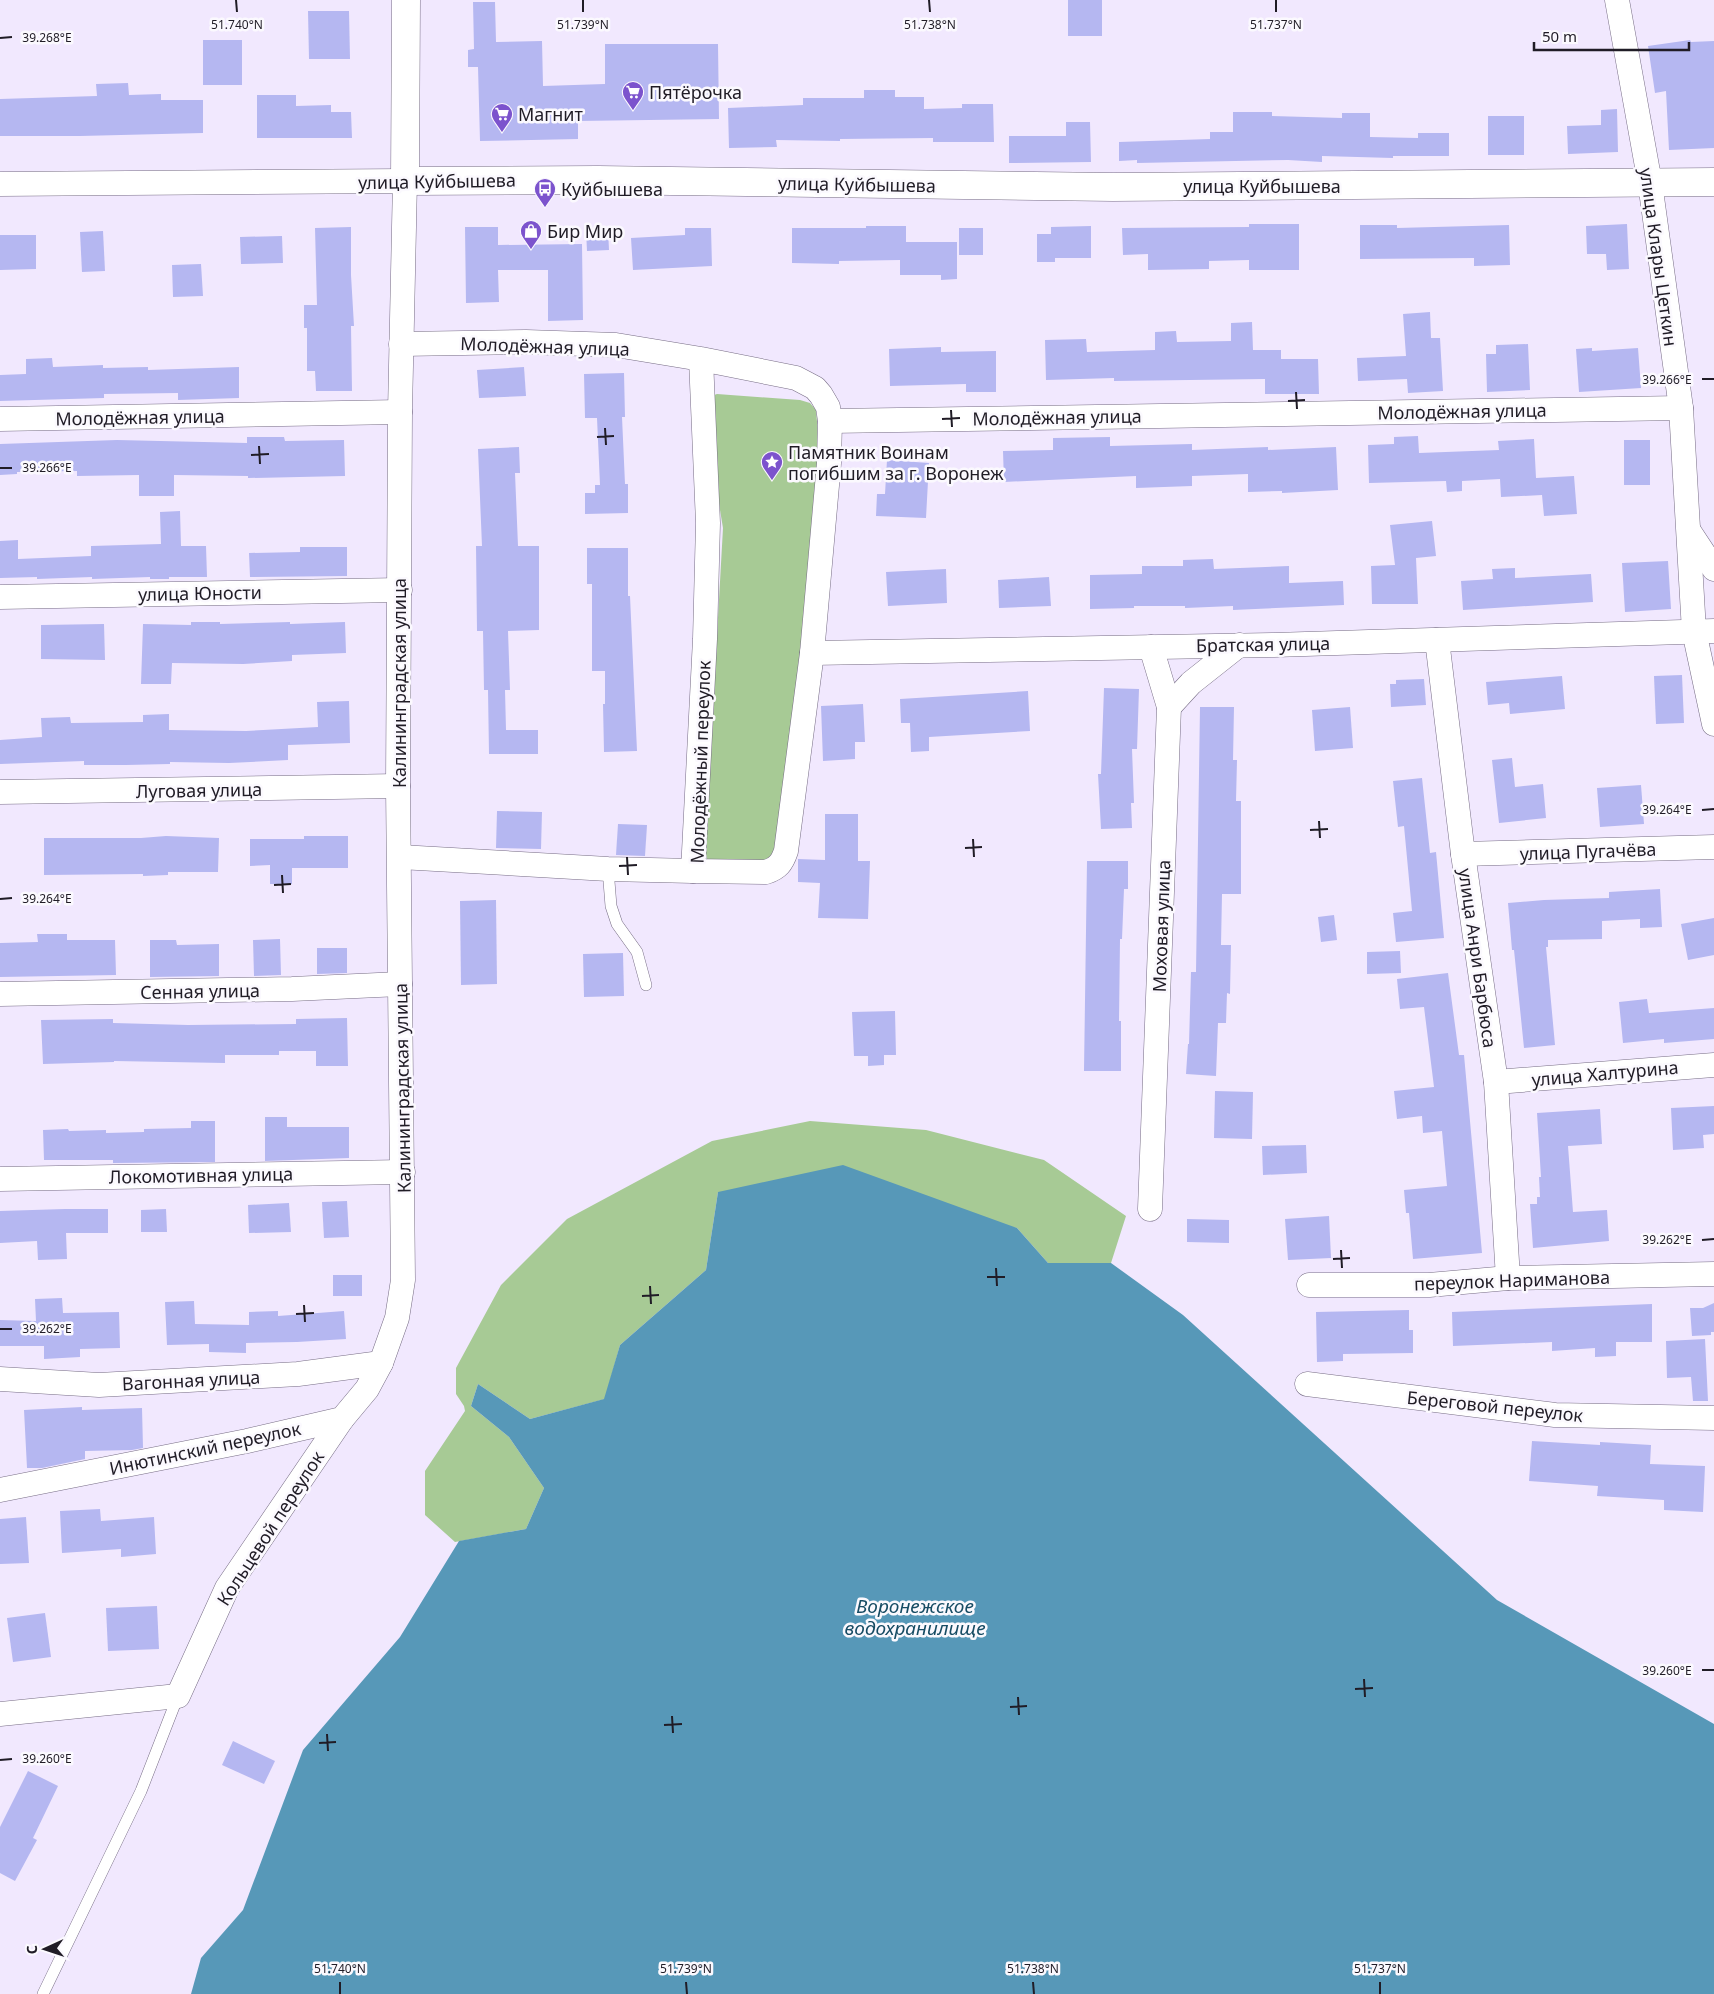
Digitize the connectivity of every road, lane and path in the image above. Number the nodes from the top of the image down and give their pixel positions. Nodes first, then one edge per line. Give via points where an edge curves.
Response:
1 (406, 0) edge
2 (1617, 0) edge
3 (405, 181) junction
4 (1714, 182) edge
5 (1650, 183) junction
6 (0, 184) edge
7 (401, 344) junction
8 (701, 359) junction
9 (1681, 408) junction
10 (400, 412) junction
11 (0, 419) edge
12 (830, 421) junction
13 (1688, 530) junction
14 (1714, 569) edge
15 (400, 590) junction
16 (0, 596) edge
17 (1704, 631) edge
18 (1437, 640) junction
19 (1239, 645) junction
20 (1151, 647) junction
21 (812, 653) junction
22 (1169, 707) junction
23 (1714, 724) edge
24 (398, 786) junction
25 (0, 792) edge
26 (1714, 847) edge
27 (1463, 854) junction
28 (400, 858) junction
29 (608, 869) junction
30 (693, 871) junction
31 (400, 984) junction
32 (646, 985) dead end
33 (0, 994) edge
34 (1714, 1064) edge
35 (1496, 1082) junction
36 (403, 1172) junction
37 (0, 1179) edge
38 (1150, 1209) dead end
39 (1714, 1274) edge
40 (1508, 1278) junction
41 (1309, 1285) dead end
42 (381, 1363) junction
43 (0, 1379) edge
44 (1307, 1384) dead end
45 (1714, 1418) edge
46 (342, 1419) junction
47 (0, 1490) edge
48 (178, 1696) junction
49 (0, 1714) edge
50 (43, 1994) edge

1 - 3 main road, Калининградская улица
2 - 5 street, улица Клары Цеткин
3 - 5 main road, улица Куйбышева via 598,180 1113,188
3 - 6 street, улица Куйбышева
3 - 7 street, Калининградская улица
4 - 5 main road, улица Куйбышева
5 - 9 street, улица Клары Цеткин
7 - 8 street, Молодёжная улица via 526,342 616,345
7 - 10 street, Калининградская улица
8 - 12 street, Молодёжная улица via 796,378 821,395 828,407
8 - 30 street, Молодёжный переулок via 708,523
9 - 12 street, Молодёжная улица
9 - 13 street, улица Клары Цеткин
10 - 11 street, Молодёжная улица
10 - 15 street, Калининградская улица
12 - 21 street, Молодёжный переулок
13 - 14 street
13 - 17 street, улица Клары Цеткин
15 - 16 street, улица Юности
15 - 24 street, Калининградская улица
17 - 18 street, Братская улица
17 - 23 street, улица Клары Цеткин
18 - 19 street, Братская улица
18 - 27 street, улица Анри Барбюса
19 - 20 street, Братская улица
19 - 22 street via 1191,683
20 - 21 street, Братская улица
20 - 22 street, Моховая улица
21 - 30 street, Молодёжный переулок via 783,862 766,872
22 - 38 street, Моховая улица
24 - 25 street, Луговая улица
24 - 28 street, Калининградская улица
26 - 27 street, улица Пугачёва
27 - 35 street, улица Анри Барбюса
28 - 29 street
28 - 31 street, Калининградская улица
29 - 30 street
29 - 32 lane via 611,906 618,924 637,952
31 - 33 street, Сенная улица
31 - 36 street, Калининградская улица
34 - 35 street, улица Халтурина
35 - 40 street, улица Анри Барбюса
36 - 37 street, Локомотивная улица
36 - 42 street, Калининградская улица via 403,1280 397,1318
39 - 40 street, переулок Нариманова
40 - 41 street, переулок Нариманова via 1429,1285
42 - 43 street, Вагонная улица via 298,1374 98,1385
42 - 46 street via 367,1389
44 - 45 street, Береговой переулок via 1555,1415
46 - 47 street, Инютинский переулок via 247,1442
46 - 48 street, Кольцевой переулок via 227,1588
48 - 49 street
48 - 50 lane via 141,1791

